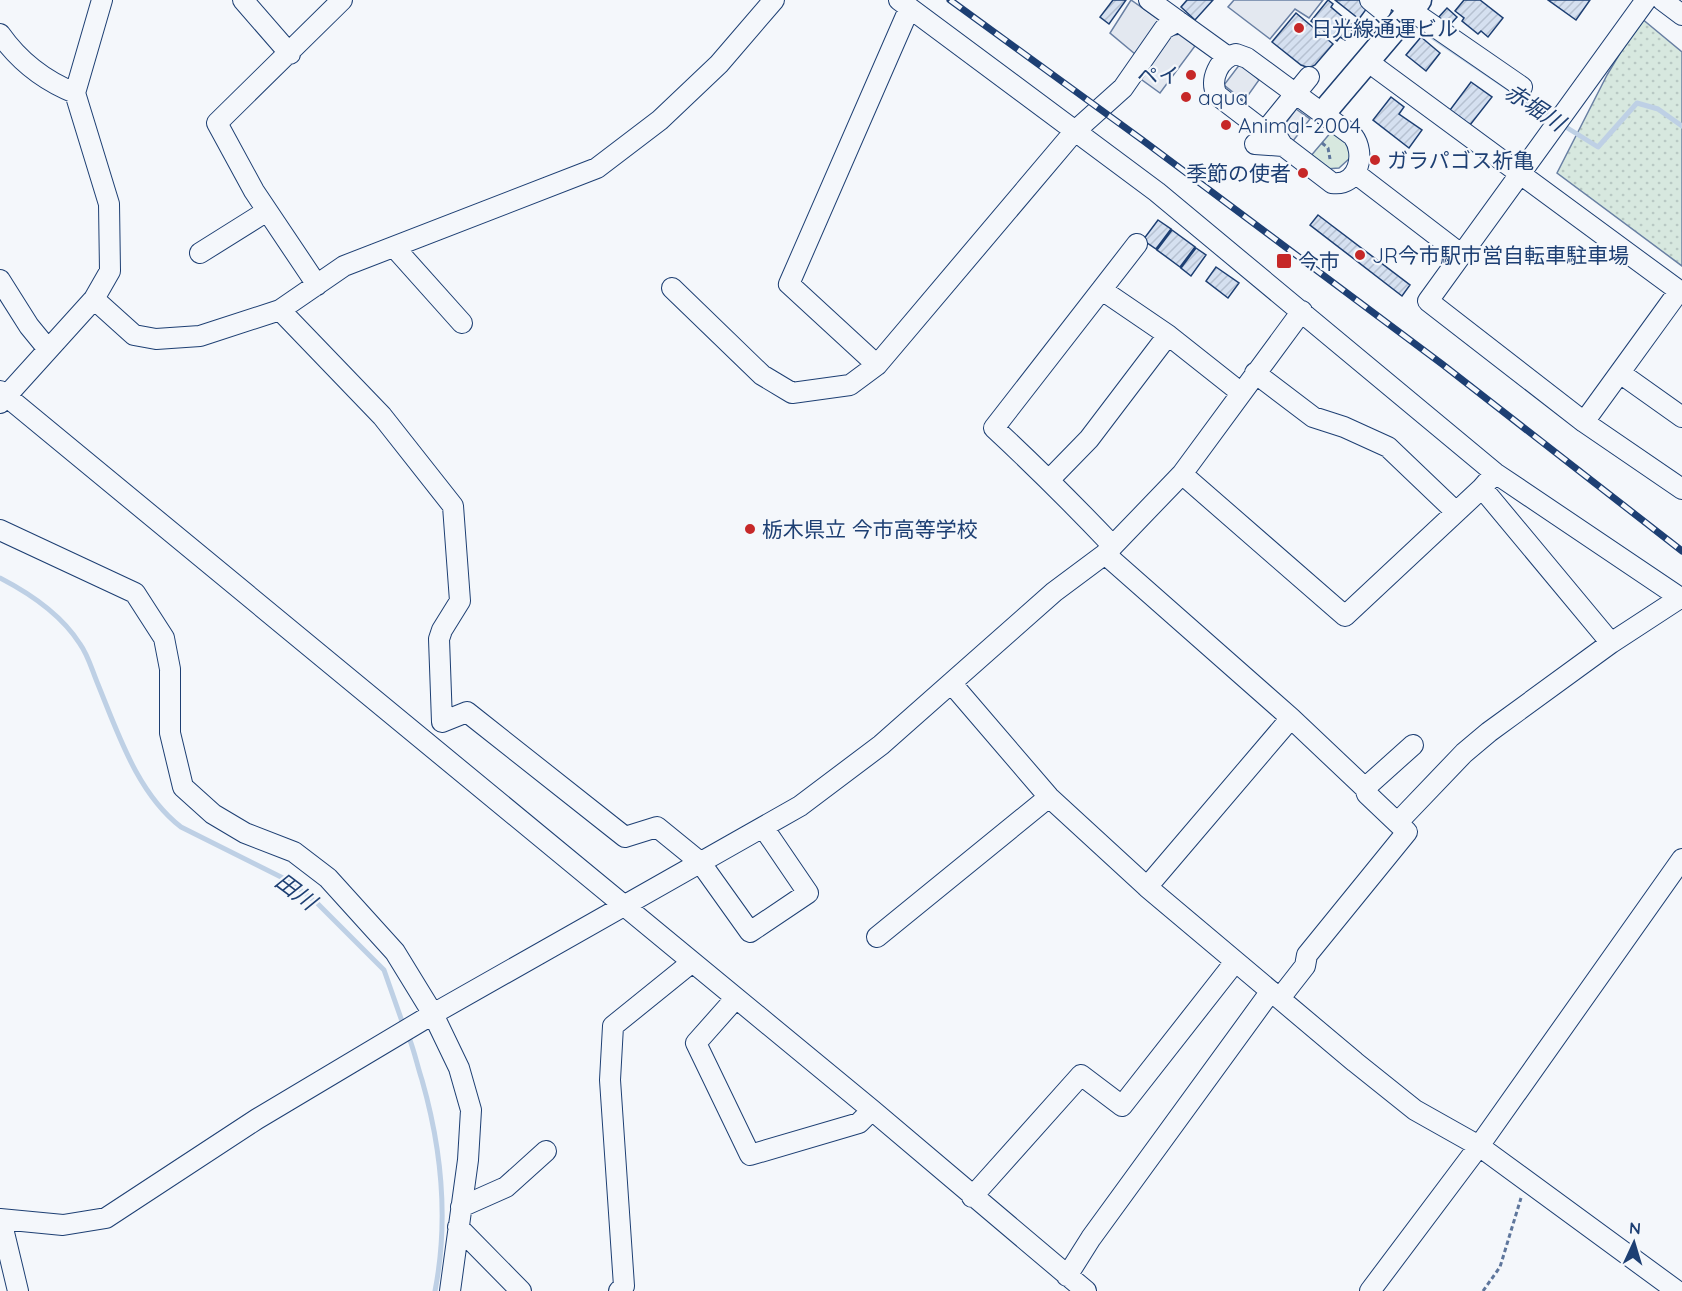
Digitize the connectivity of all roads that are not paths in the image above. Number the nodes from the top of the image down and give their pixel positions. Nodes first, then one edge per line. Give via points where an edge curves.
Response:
1 (102, 0) edge
2 (243, 0) edge
3 (342, 0) edge
4 (774, 0) edge
5 (1149, 0) edge
6 (1646, 0) edge
7 (1662, 0) edge
8 (904, 5) edge
9 (1397, 8) edge
10 (1682, 15) edge
11 (1178, 21) junction
12 (0, 34) edge
13 (290, 54) junction
14 (1228, 57) junction
15 (1367, 60) junction
16 (1302, 85) junction
17 (1522, 87) dead end
18 (75, 93) junction
19 (1324, 112) junction
20 (1270, 126) junction
21 (1074, 132) junction
22 (1256, 144) dead end
23 (1283, 146) junction
24 (1321, 153) dead end
25 (1355, 173) junction
26 (1518, 174) junction
27 (267, 211) junction
28 (1137, 244) dead end
29 (394, 247) junction
30 (200, 253) dead end
31 (1462, 255) junction
32 (0, 280) edge
33 (317, 285) junction
34 (672, 288) dead end
35 (1102, 290) junction
36 (1681, 292) edge
37 (94, 299) junction
38 (280, 310) junction
39 (1302, 311) junction
40 (462, 323) dead end
41 (1168, 335) junction
42 (47, 348) junction
43 (877, 365) junction
44 (1620, 373) junction
45 (1255, 374) junction
46 (1240, 392) junction
47 (2, 397) edge
48 (1682, 417) edge
49 (1584, 422) junction
50 (1182, 474) junction
51 (1049, 480) junction
52 (1489, 481) junction
53 (1682, 489) edge
54 (1456, 512) junction
55 (0, 530) edge
56 (1109, 550) junction
57 (1681, 598) edge
58 (1611, 643) junction
59 (952, 684) junction
60 (1291, 718) junction
61 (1413, 745) dead end
62 (1365, 788) junction
63 (1049, 797) junction
64 (1398, 822) junction
65 (763, 827) junction
66 (1682, 859) edge
67 (700, 862) junction
68 (1147, 887) junction
69 (622, 905) junction
70 (877, 937) dead end
71 (1235, 962) junction
72 (692, 963) junction
73 (1275, 995) junction
74 (735, 999) junction
75 (433, 1014) junction
76 (872, 1110) junction
77 (1479, 1146) junction
78 (546, 1151) dead end
79 (972, 1197) junction
80 (460, 1217) junction
81 (0, 1220) edge
82 (1067, 1276) junction
83 (625, 1289) edge
84 (18, 1291) edge
85 (450, 1291) edge
86 (522, 1291) edge
87 (1086, 1291) edge
88 (1370, 1291) edge
89 (1677, 1291) edge

1 - 18 street
2 - 13 street
3 - 13 street
4 - 29 street via 720,64 660,120 597,168
5 - 11 street
6 - 26 street
7 - 10 street
8 - 21 street
8 - 43 street via 789,284
9 - 15 main road
9 - 17 street via 1460,42 1471,54
11 - 14 street
11 - 21 street via 1164,29 1123,88
12 - 18 street via 26,63 52,83
13 - 27 street via 217,123
14 - 16 street via 1236,54 1248,58
14 - 23 street via 1213,78 1213,87
15 - 19 main road
15 - 26 street
16 - 19 street
16 - 20 street
18 - 37 street via 109,204 110,271
19 - 25 street via 1359,144 1360,163
20 - 23 street
20 - 24 street
21 - 39 street via 1156,192
21 - 43 street
22 - 23 street
23 - 25 street via 1332,183 1344,182
25 - 31 street
26 - 31 street
26 - 36 street
27 - 30 street
27 - 33 street
28 - 35 street
29 - 33 street via 344,266
29 - 40 street
31 - 49 street via 1428,301
32 - 42 street
33 - 38 street
34 - 43 street via 762,375 792,393 850,385
35 - 41 street
35 - 51 street via 994,428
36 - 44 street
37 - 38 street via 134,335 156,339 200,336
37 - 42 street
38 - 67 street via 382,416 453,506 460,601 439,639 442,722 467,712 625,837 657,828
39 - 45 street
39 - 52 street
41 - 46 street
41 - 51 street via 1089,439
42 - 47 street
44 - 48 street
44 - 49 street
45 - 46 street
45 - 54 street via 1312,417 1388,447
46 - 50 street
47 - 69 street
49 - 53 street
50 - 54 street via 1345,616
50 - 56 street
51 - 56 street
52 - 54 street
52 - 57 street
52 - 58 street
55 - 75 street via 135,593 164,638 170,669 170,734 183,787 213,814 245,833 294,852 328,879 395,951
56 - 59 street via 1054,592
56 - 60 street
57 - 58 street
58 - 64 street via 1464,753
59 - 63 street
59 - 65 street via 809,800
60 - 62 street
60 - 68 street
61 - 62 street
62 - 64 street via 1366,794
63 - 68 street
63 - 70 street
64 - 73 street via 1407,832 1307,955 1305,966
65 - 67 street
65 - 67 street via 808,893 750,932
66 - 77 street
67 - 69 street
68 - 71 street
69 - 72 street
69 - 75 street
71 - 73 street
71 - 79 street via 1122,1106 1081,1075
72 - 74 street
72 - 83 street via 613,1026 610,1080
73 - 77 street via 1415,1110
73 - 82 street via 1091,1238
74 - 76 street
74 - 76 street via 696,1043 750,1155 859,1123
75 - 80 street via 459,1068 471,1110
75 - 81 street via 257,1119 106,1218 63,1225
76 - 79 street
77 - 88 street
77 - 89 street
78 - 80 street via 506,1187
79 - 82 street
80 - 85 street
80 - 86 street
81 - 84 street
82 - 87 street

